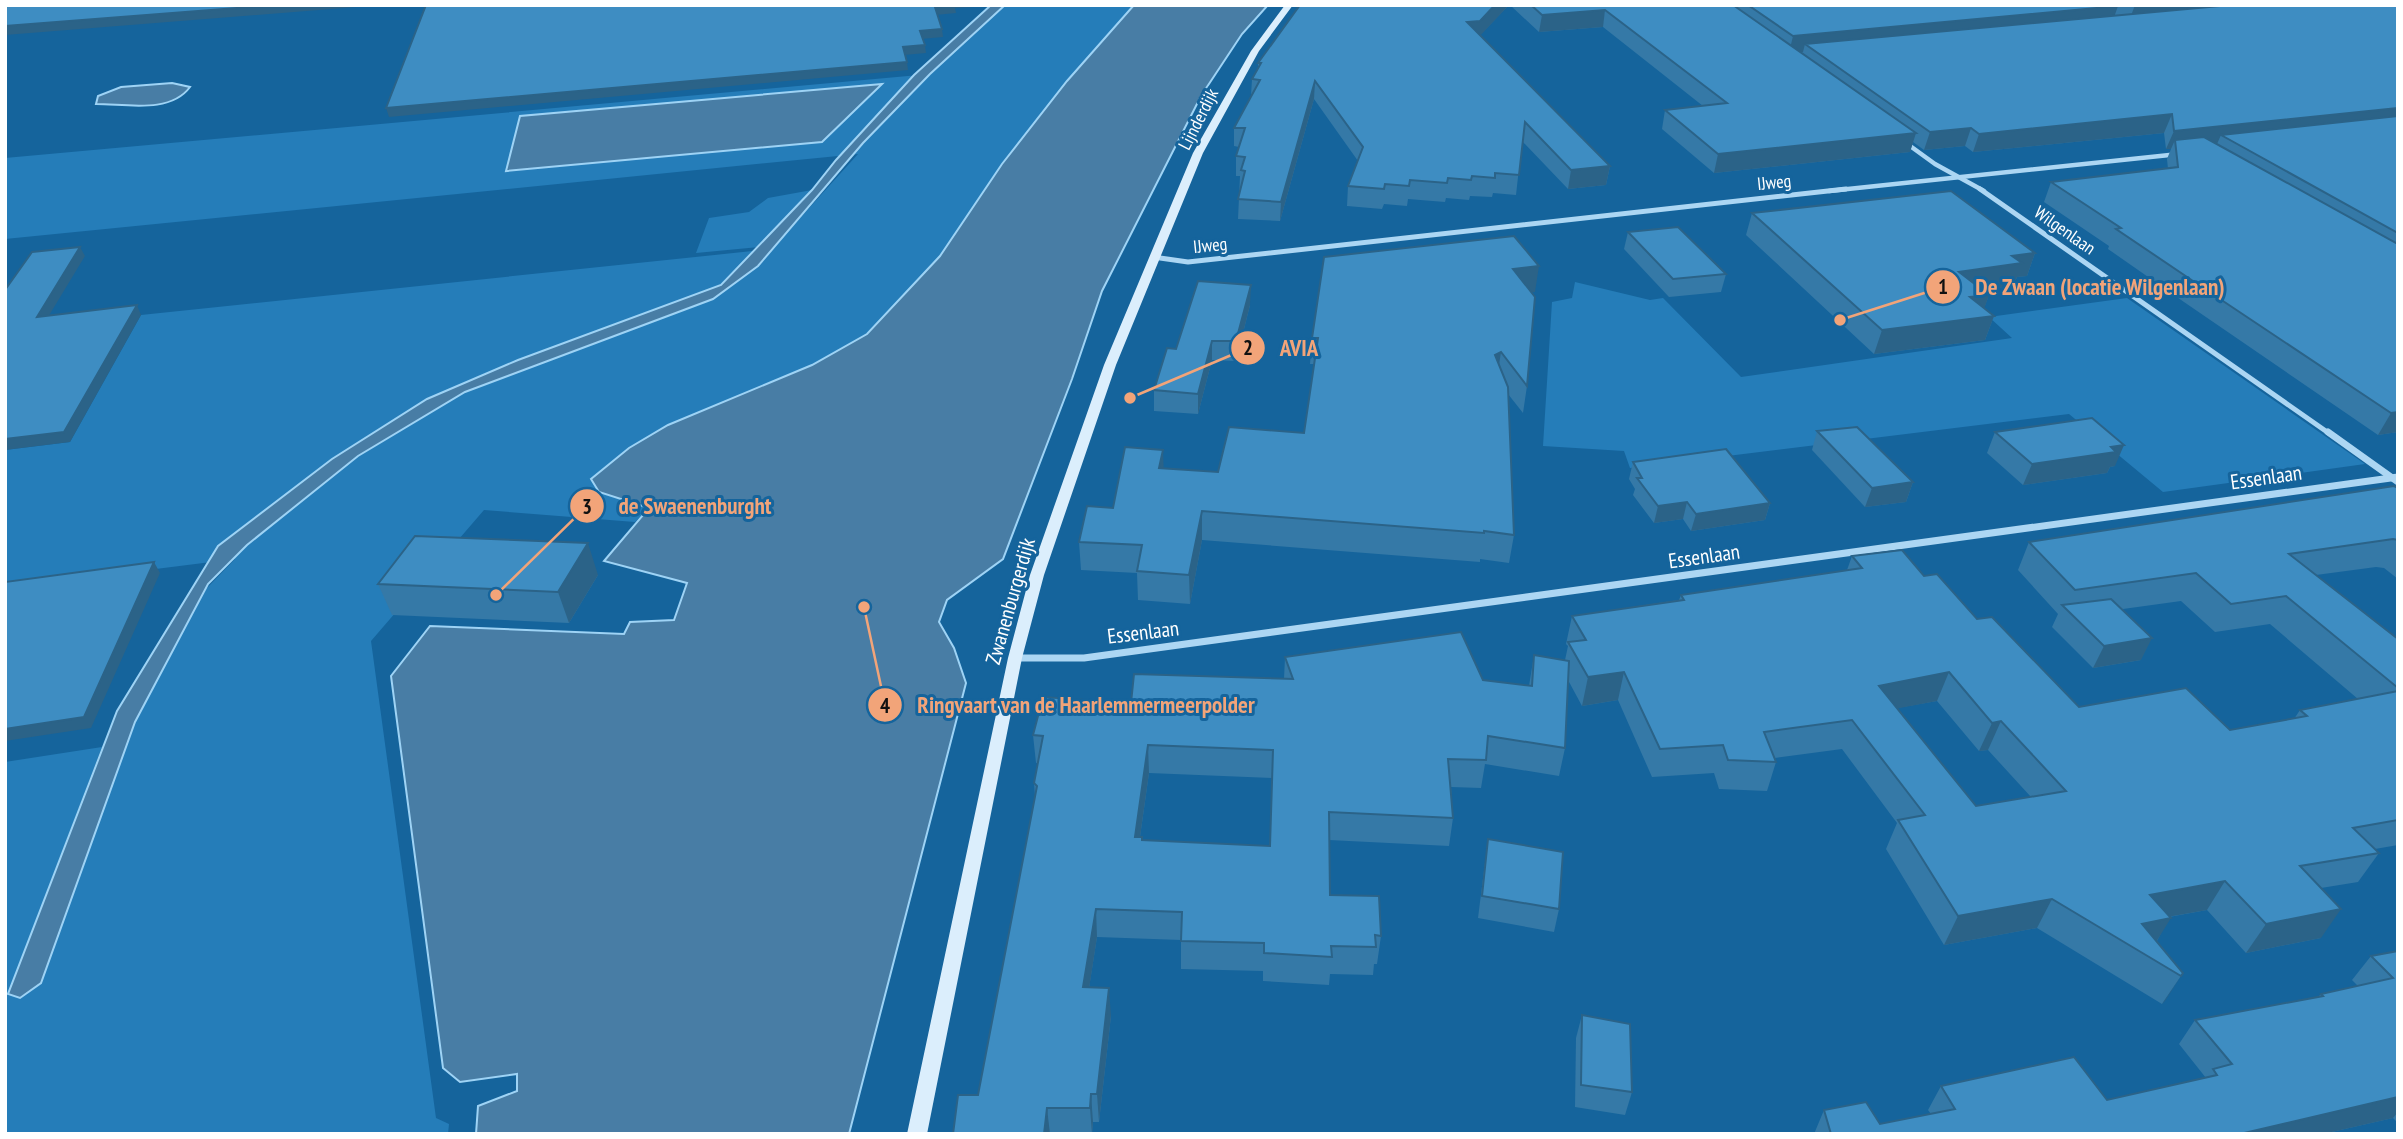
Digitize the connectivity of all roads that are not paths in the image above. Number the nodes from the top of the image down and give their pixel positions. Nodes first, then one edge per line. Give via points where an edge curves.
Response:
1 (1289, 5) edge
2 (1905, 142) edge
3 (2185, 153) edge
4 (1961, 178) junction
5 (1153, 257) junction
6 (2396, 479) edge
7 (1015, 658) junction
8 (917, 1134) edge

1 - 5 street, Lijnderdijk via 1228,94
2 - 4 street, Wilgenlaan
3 - 4 street, IJweg
4 - 5 street, IJweg via 1480,226 1188,262
4 - 6 street, Wilgenlaan
5 - 7 street, Zwanenburgerdijk via 1037,575
6 - 7 street, Essenlaan via 1084,658
7 - 8 street, Zwanenburgerdijk

